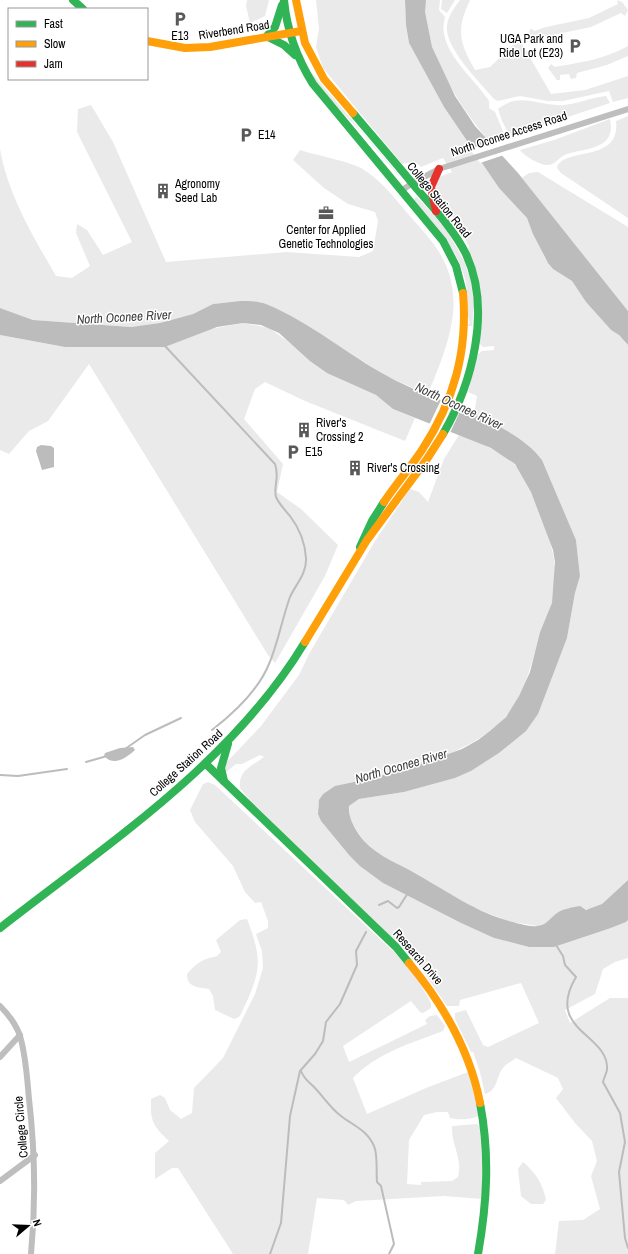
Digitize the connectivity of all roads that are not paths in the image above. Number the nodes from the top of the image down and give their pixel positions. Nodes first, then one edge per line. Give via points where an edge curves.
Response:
1 (73, 0) edge
2 (284, 0) edge
3 (296, 0) edge
4 (82, 8) edge
5 (301, 31) junction
6 (288, 33) junction
7 (267, 37) junction
8 (148, 41) edge
9 (297, 57) junction
10 (628, 108) edge
11 (439, 169) junction
12 (411, 184) junction
13 (402, 191) junction
14 (436, 212) junction
15 (460, 383) junction
16 (228, 743) junction
17 (206, 764) junction
18 (224, 782) junction
19 (0, 928) edge
20 (0, 1006) edge
21 (20, 1035) junction
22 (0, 1057) edge
23 (35, 1154) junction
24 (0, 1181) edge
25 (31, 1254) edge
26 (478, 1254) edge

1 - 4 main road
2 - 6 main road, College Station Road
2 - 7 main road via 275,27
3 - 5 main road, College Station Road
5 - 6 main road, Riverbend Road
5 - 12 main road, College Station Road via 310,56 324,80
6 - 7 main road, Riverbend Road
6 - 9 main road, College Station Road
7 - 8 main road, Riverbend Road via 198,48
7 - 9 main road via 284,45
9 - 13 main road, College Station Road via 320,95
10 - 11 street, North Oconee Access Road
11 - 12 street, North Oconee Access Road
11 - 14 main road via 431,187
12 - 13 street, North Oconee Access Road
12 - 14 main road, College Station Road
13 - 15 main road, College Station Road via 443,241 460,276 465,303
14 - 15 main road, College Station Road via 462,247 469,261 476,289 476,338
15 - 16 main road, College Station Road via 441,417 427,450 366,530 357,555 286,673
16 - 17 main road, College Station Road
16 - 18 main road via 221,768
17 - 18 main road, Research Drive
17 - 19 main road, College Station Road via 80,868
18 - 26 main road, Research Drive via 396,948 422,976 447,1014 472,1070 480,1097 487,1139 487,1202
20 - 21 street, College Circle
21 - 22 street
21 - 23 street, College Circle
23 - 24 street
23 - 25 street, College Circle via 36,1195

